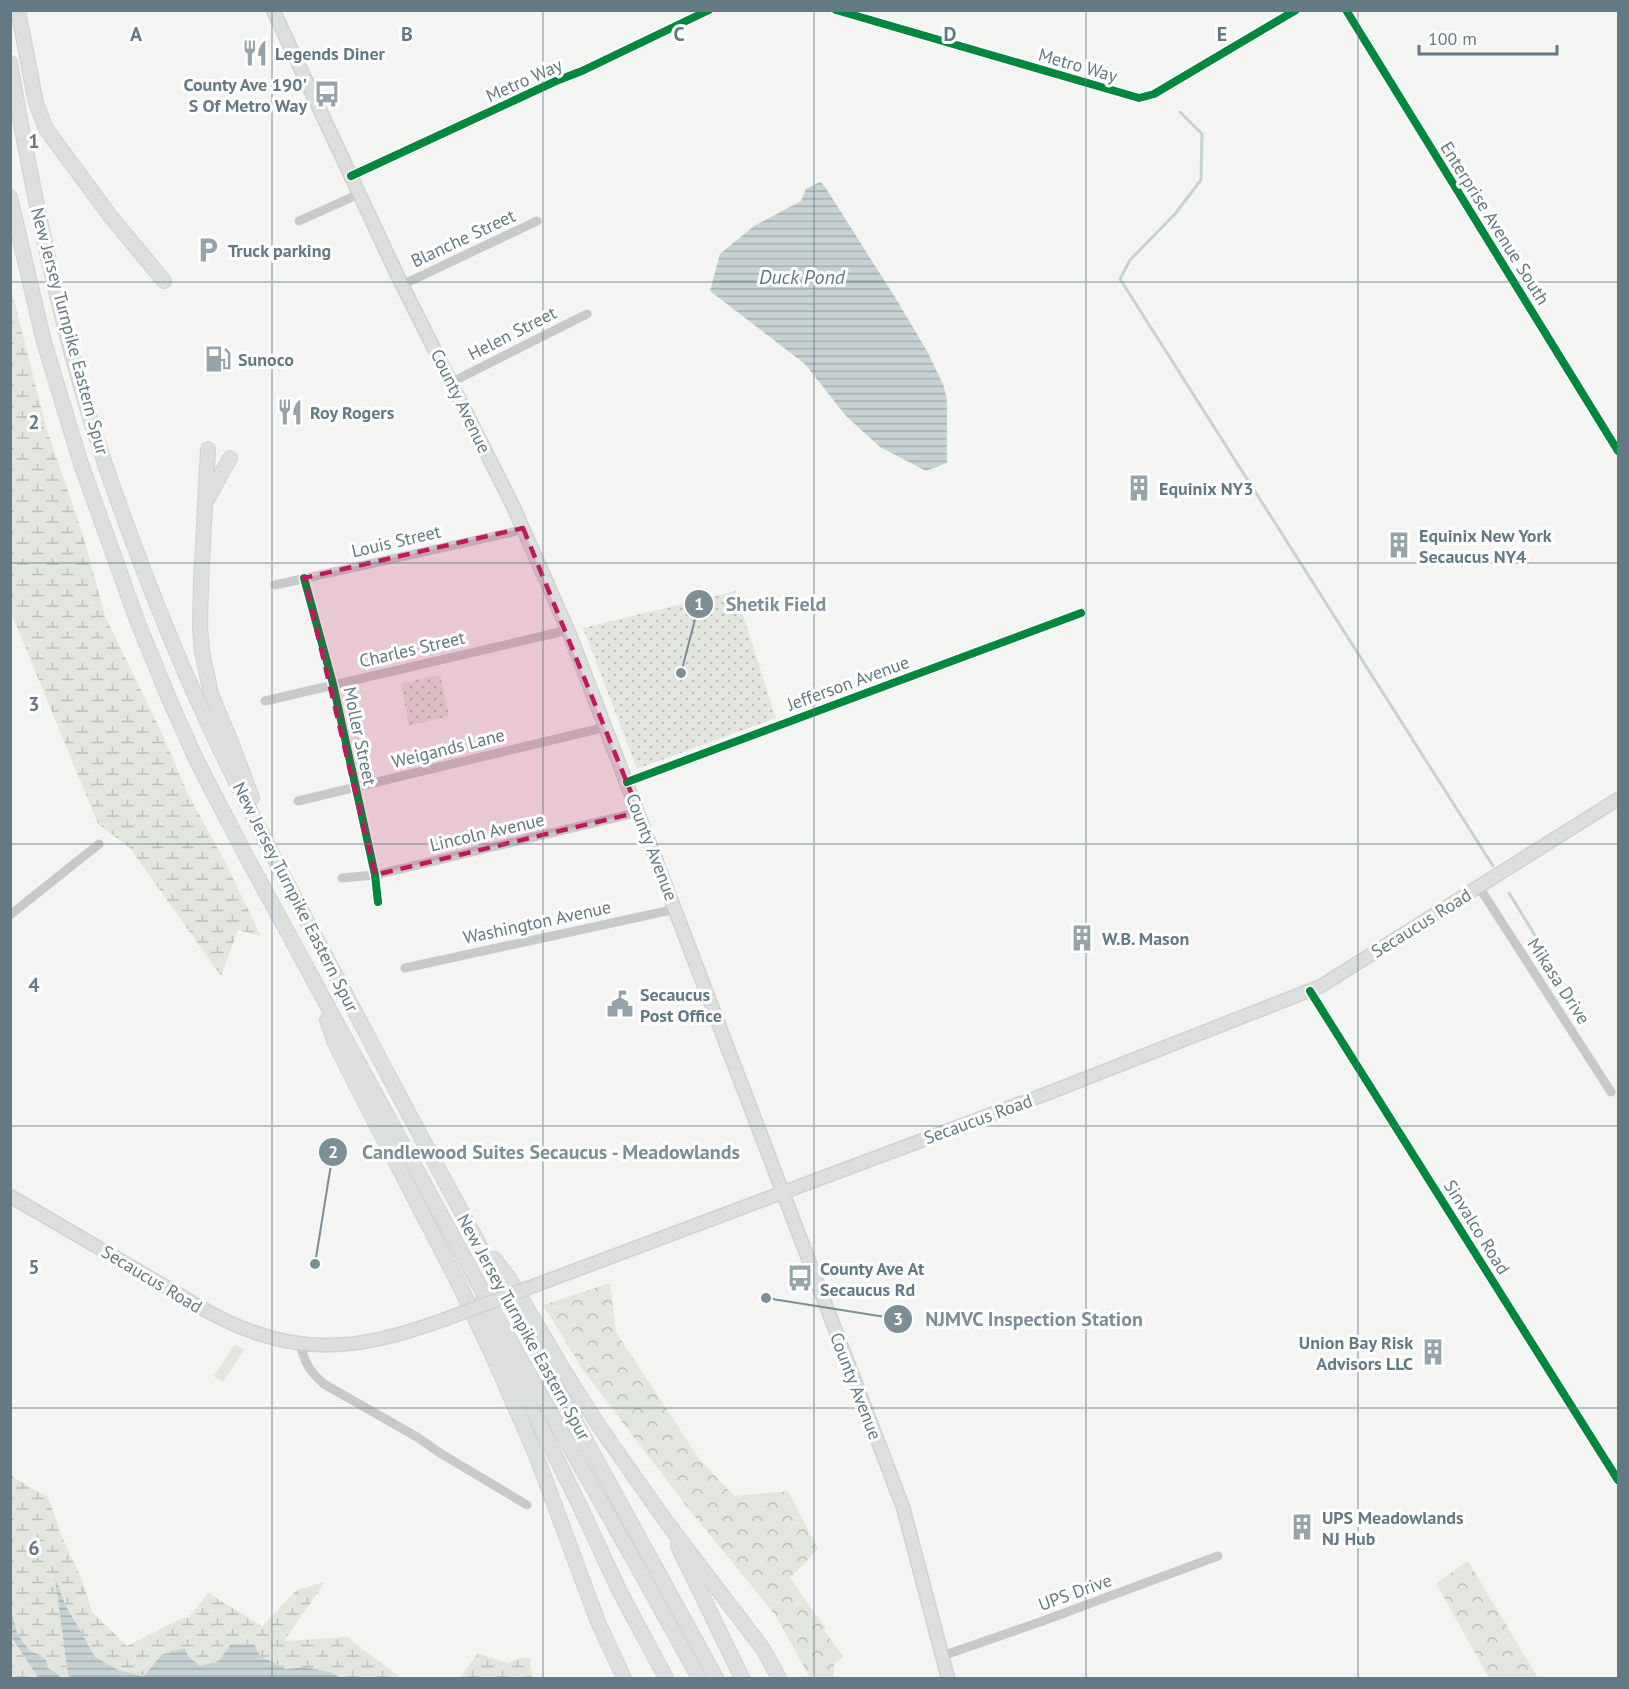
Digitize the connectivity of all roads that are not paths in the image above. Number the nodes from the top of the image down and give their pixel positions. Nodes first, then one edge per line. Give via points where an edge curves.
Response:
1 (18, 10) edge
2 (273, 10) edge
3 (709, 10) edge
4 (836, 10) edge
5 (1296, 10) edge
6 (1346, 10) edge
7 (10, 63) edge
8 (351, 176) junction
9 (360, 194) junction
10 (10, 197) edge
11 (299, 221) dead end
12 (537, 221) dead end
13 (165, 281) dead end
14 (402, 285) junction
15 (587, 314) dead end
16 (452, 382) junction
17 (208, 449) dead end
18 (1618, 451) edge
19 (230, 458) dead end
20 (205, 505) junction
21 (523, 528) junction
22 (304, 578) junction
23 (275, 585) dead end
24 (1081, 613) dead end
25 (567, 629) junction
26 (333, 684) junction
27 (265, 701) dead end
28 (606, 727) junction
29 (627, 782) junction
30 (355, 787) junction
31 (1618, 799) edge
32 (297, 801) dead end
33 (639, 812) junction
34 (99, 844) dead end
35 (275, 859) junction
36 (375, 874) junction
37 (342, 878) dead end
38 (1479, 887) junction
39 (378, 902) dead end
40 (676, 909) junction
41 (10, 915) edge
42 (405, 968) dead end
43 (311, 976) junction
44 (1310, 990) junction
45 (1611, 1092) dead end
46 (782, 1193) junction
47 (10, 1196) edge
48 (432, 1198) junction
49 (470, 1229) junction
50 (300, 1344) junction
51 (1618, 1480) edge
52 (527, 1505) dead end
53 (665, 1520) junction
54 (1218, 1556) dead end
55 (942, 1656) junction
56 (624, 1678) edge
57 (666, 1678) edge
58 (699, 1678) edge
59 (716, 1678) edge
60 (742, 1678) edge
61 (779, 1678) edge
62 (948, 1678) edge

1 - 13 highway via 36,103 46,129 111,217
2 - 8 main road, County Avenue
3 - 8 street, Metro Way
4 - 5 street, Metro Way via 1139,98 1154,94
6 - 18 street, Enterprise Avenue South
7 - 35 highway, New Jersey Turnpike Eastern Spur via 48,258 108,470 192,687
8 - 9 main road, County Avenue
9 - 11 street
9 - 14 main road, County Avenue
10 - 43 highway, New Jersey Turnpike Eastern Spur via 62,404 130,603 205,777
12 - 14 street, Blanche Street
14 - 16 main road, County Avenue
15 - 16 street, Helen Street
16 - 21 main road, County Avenue
17 - 20 highway
19 - 20 highway
20 - 35 highway via 200,616 206,672 214,703
21 - 22 street, Louis Street
21 - 25 main road, County Avenue
22 - 23 street, Louis Street
22 - 26 street, Moller Street
24 - 29 street, Jefferson Avenue
25 - 26 street, Charles Street
25 - 28 main road, County Avenue
26 - 27 street, Charles Street
26 - 30 street, Moller Street
28 - 29 main road, County Avenue
28 - 30 street, Weigands Lane
29 - 33 main road, County Avenue
30 - 32 street, Weigands Lane
30 - 36 street, Moller Street
31 - 38 main road, Secaucus Road
33 - 36 street, Lincoln Avenue
33 - 40 main road, County Avenue
34 - 41 street
35 - 49 highway, New Jersey Turnpike Eastern Spur
36 - 37 street, Lincoln Avenue
36 - 39 street, Moller Street
38 - 44 main road, Secaucus Road via 1321,987
38 - 45 street, Mikasa Drive
40 - 42 street, Washington Avenue
40 - 46 main road, County Avenue
43 - 48 highway, New Jersey Turnpike Eastern Spur
43 - 56 highway via 334,1041 460,1286 520,1418 598,1622
44 - 46 main road, Secaucus Road
44 - 51 street, Sinvalco Road
46 - 50 main road, Secaucus Road, bridge via 416,1330 337,1346
46 - 55 main road, County Avenue via 903,1506
47 - 50 main road, Secaucus Road via 233,1326
48 - 57 highway via 451,1249
48 - 58 highway, New Jersey Turnpike Eastern Spur
49 - 53 highway via 509,1278 584,1403
49 - 59 highway, New Jersey Turnpike Eastern Spur
50 - 52 street via 305,1363 324,1384
53 - 60 highway
53 - 61 highway via 763,1649
54 - 55 street, UPS Drive
55 - 62 main road, County Avenue

